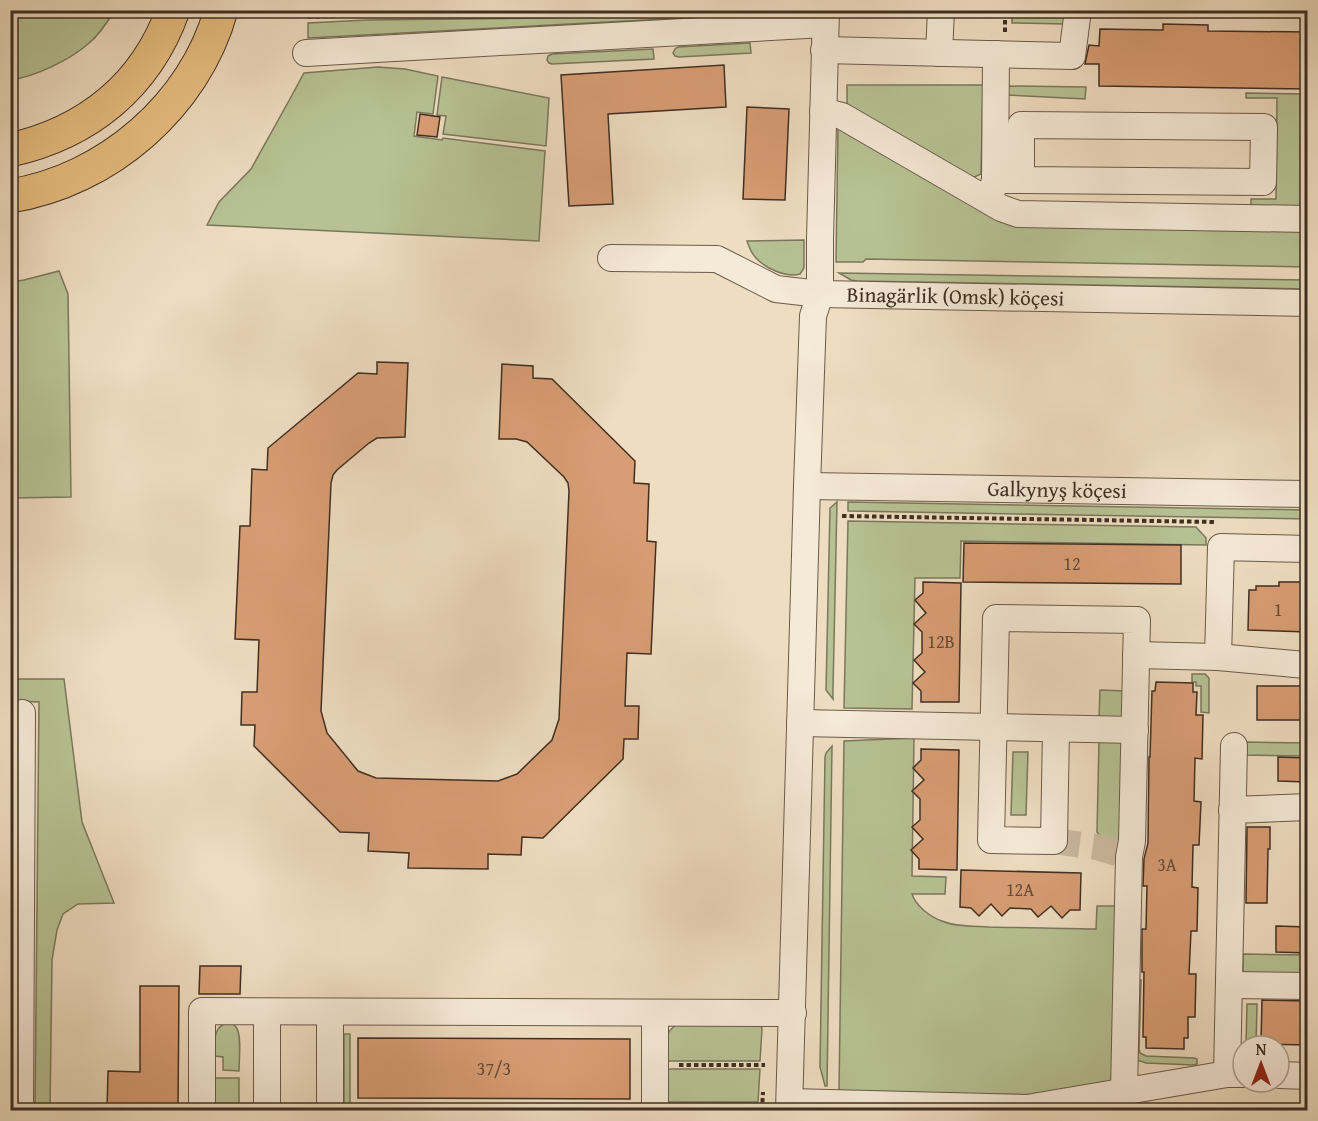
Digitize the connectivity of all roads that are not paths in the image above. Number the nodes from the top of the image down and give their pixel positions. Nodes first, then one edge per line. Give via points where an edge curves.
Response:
1 (173, 10) edge
2 (220, 10) edge
3 (941, 10) edge
4 (1078, 10) edge
5 (825, 17) edge
6 (824, 50) junction
7 (306, 53) dead end
8 (939, 53) junction
9 (996, 54) junction
10 (823, 111) junction
11 (10, 150) edge
12 (1021, 180) junction
13 (992, 191) junction
14 (10, 196) edge
15 (1308, 219) edge
16 (611, 258) dead end
17 (820, 294) junction
18 (1308, 303) edge
19 (807, 486) junction
20 (1308, 494) edge
21 (1308, 549) edge
22 (1136, 655) junction
23 (1218, 657) junction
24 (1308, 667) edge
25 (22, 713) dead end
26 (800, 723) junction
27 (994, 727) junction
28 (1056, 729) junction
29 (1135, 730) junction
30 (1234, 746) dead end
31 (1308, 807) edge
32 (1232, 810) junction
33 (16, 945) edge
34 (1229, 985) junction
35 (1308, 986) edge
36 (267, 1012) junction
37 (330, 1012) junction
38 (655, 1013) junction
39 (793, 1013) junction
40 (1232, 1034) edge
41 (1231, 1075) edge
42 (1291, 1075) edge
43 (1308, 1076) edge
44 (1124, 1091) junction
45 (790, 1106) edge
46 (666, 1108) edge
47 (20, 1110) edge
48 (202, 1110) edge
49 (267, 1110) edge
50 (330, 1110) edge

1 - 11 main road via 158,44 110,103 65,132
2 - 14 main road via 212,36 191,76 146,130 84,172
3 - 8 street
4 - 9 street via 1072,56
5 - 6 street
5 - 7 street
6 - 8 street
6 - 10 street
8 - 9 street
9 - 13 street
10 - 13 street via 842,116
10 - 17 street
12 - 12 street via 1263,182 1263,127 1021,125
12 - 13 street
13 - 15 street via 1001,208 1018,214
16 - 17 street, Binagärlik (Omsk) köçesi via 717,259 776,288
17 - 18 street, Binagärlik (Omsk) köçesi
17 - 19 street via 813,316
19 - 20 street, Galkynyş köçesi
19 - 26 street
21 - 23 street via 1221,548
22 - 23 street
22 - 27 street via 1137,620 996,618
22 - 29 street
23 - 24 street
25 - 33 street
26 - 27 street
26 - 39 street
27 - 28 street
27 - 28 street via 991,840 1012,841 1054,842
28 - 29 street
29 - 44 street
30 - 32 street
31 - 32 street
32 - 34 street
33 - 47 street
34 - 35 street
34 - 40 street
36 - 37 street
36 - 48 street via 202,1011
36 - 49 street
37 - 38 street
37 - 50 street
38 - 39 street
38 - 46 street
39 - 45 street
41 - 44 street
42 - 43 street
44 - 45 street via 1027,1108

